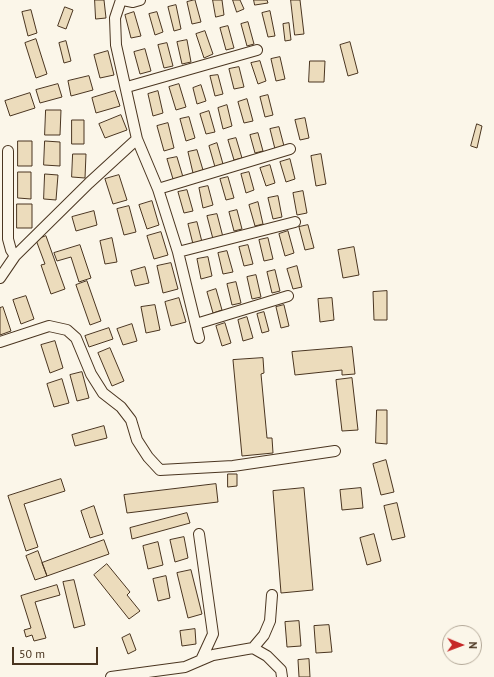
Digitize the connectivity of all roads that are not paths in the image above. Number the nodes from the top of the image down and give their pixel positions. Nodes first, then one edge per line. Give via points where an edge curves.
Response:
1 (122, 0) edge
2 (140, 0) edge
3 (257, 50) dead end
4 (126, 87) junction
5 (138, 139) junction
6 (290, 149) dead end
7 (8, 151) dead end
8 (158, 189) junction
9 (295, 222) dead end
10 (178, 252) junction
11 (15, 256) junction
12 (0, 278) edge
13 (288, 296) dead end
14 (196, 324) junction
15 (200, 338) dead end
16 (0, 342) edge
17 (335, 451) dead end
18 (199, 534) dead end
19 (272, 594) dead end
20 (253, 648) junction
21 (201, 660) junction
22 (111, 677) edge
23 (282, 677) edge

1 - 2 street
1 - 4 street via 114,18 116,44
3 - 4 street
4 - 5 street
5 - 8 street
5 - 11 street
6 - 8 street
7 - 11 street via 8,239
8 - 10 street
9 - 10 street
10 - 14 street
11 - 12 street
13 - 14 street
14 - 15 street
16 - 17 street via 49,326 67,330 76,338 91,374 103,393 131,420 137,440 160,470 233,466
18 - 21 street via 213,634
19 - 20 street via 270,621 264,635
20 - 21 street via 221,653
20 - 23 street via 267,656 281,670
21 - 22 street via 185,667

